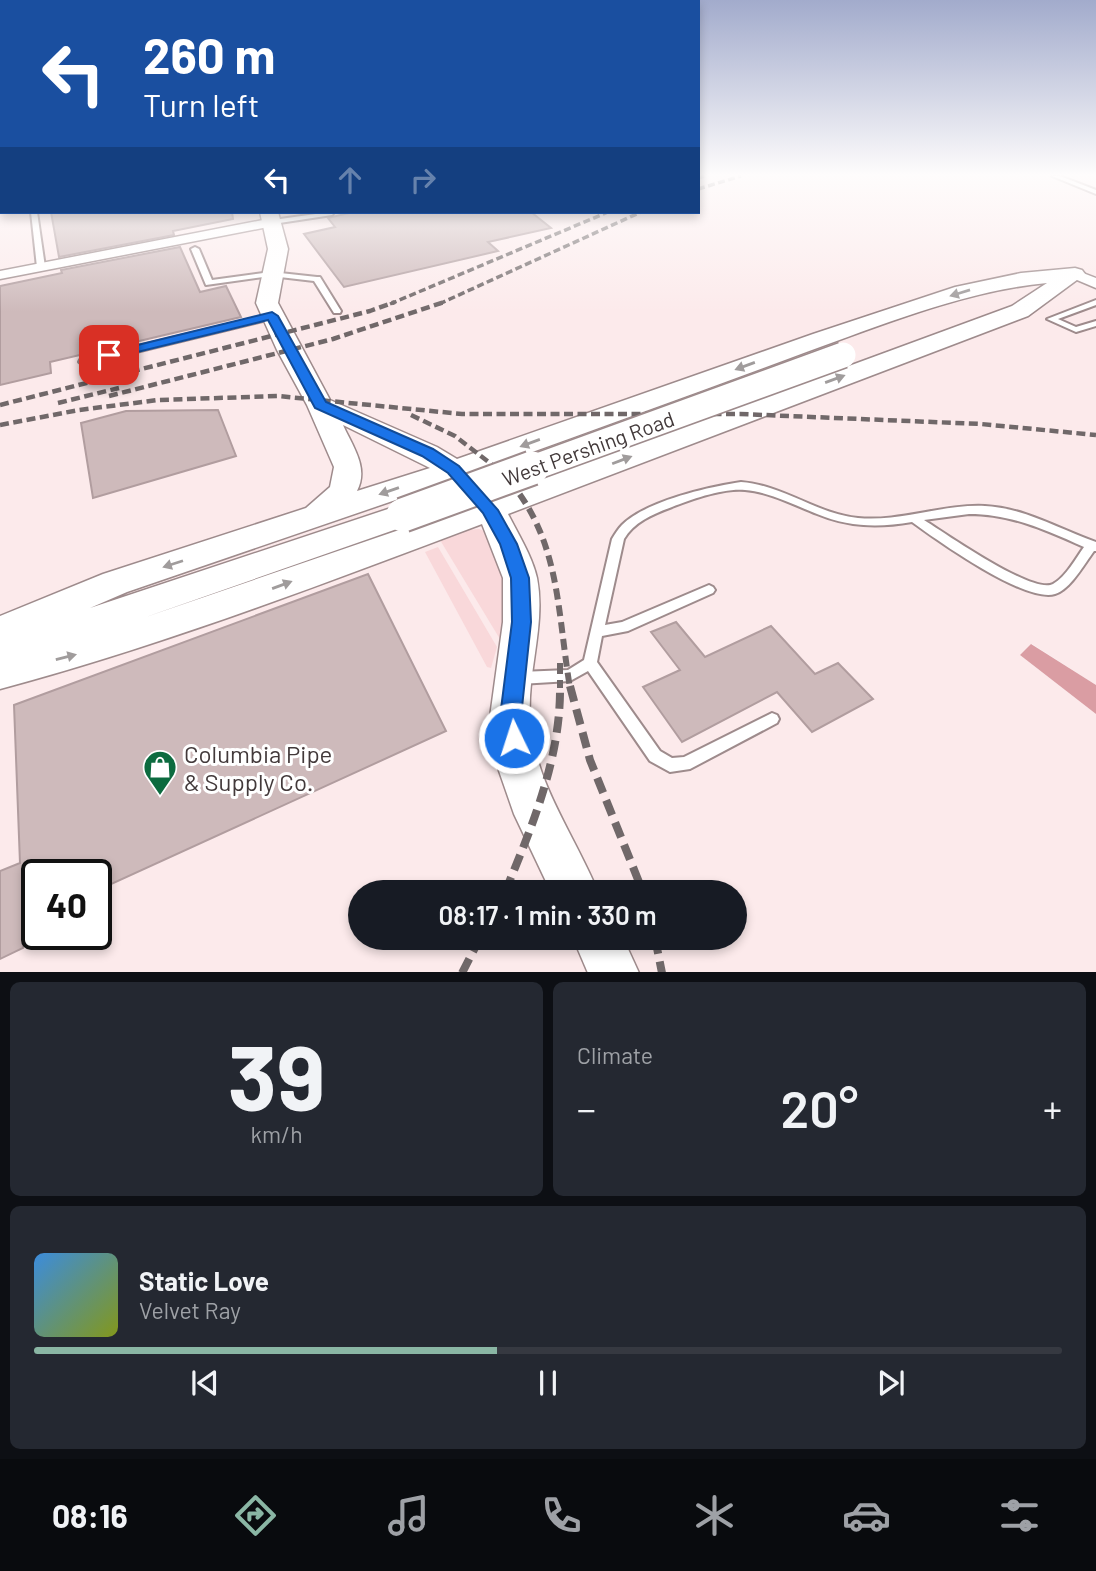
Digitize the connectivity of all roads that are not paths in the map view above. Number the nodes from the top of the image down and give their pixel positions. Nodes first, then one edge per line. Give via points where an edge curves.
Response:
1 (35, 221) edge
2 (251, 221) edge
3 (272, 221) edge
4 (195, 249) dead end
5 (41, 267) junction
6 (271, 274) junction
7 (1089, 274) edge
8 (0, 275) edge
9 (1096, 302) edge
10 (337, 312) dead end
11 (272, 316) junction
12 (1096, 323) edge
13 (83, 362) dead end
14 (320, 405) junction
15 (454, 470) junction
16 (490, 510) junction
17 (309, 518) junction
18 (916, 520) junction
19 (1094, 546) edge
20 (709, 590) dead end
21 (0, 631) edge
22 (596, 632) junction
23 (0, 653) edge
24 (590, 663) junction
25 (0, 673) edge
26 (514, 678) junction
27 (772, 719) dead end
28 (569, 880) edge
29 (603, 950) edge
30 (614, 972) edge

1 - 5 lane
2 - 5 street
3 - 6 main road via 278,249
4 - 6 lane via 209,283
5 - 8 street
6 - 10 lane via 317,279
6 - 11 main road via 267,303
7 -> 15 main road via 1021,279 962,292
16 -> 7 main road via 1020,311
7 - 23 main road, West Pershing Road, bridge via 843,355 403,515
9 - 12 lane via 1051,319 1076,330
11 - 13 lane
11 - 14 main road
14 - 15 main road via 427,453
14 - 17 main road via 349,478 332,505
15 - 16 main road
15 -> 17 main road
25 -> 16 main road via 169,626
16 - 26 main road via 509,544 520,578 522,622
17 -> 21 main road via 115,583
18 - 19 lane via 992,511
18 - 19 lane via 1040,593 1058,588
18 - 22 lane via 848,520 742,486 646,511 620,532
20 - 22 lane via 624,627
22 - 24 lane
24 - 26 lane via 570,675
24 - 27 lane via 655,756 670,765 685,764
26 - 28 main road via 510,717 519,768
29 - 30 main road

